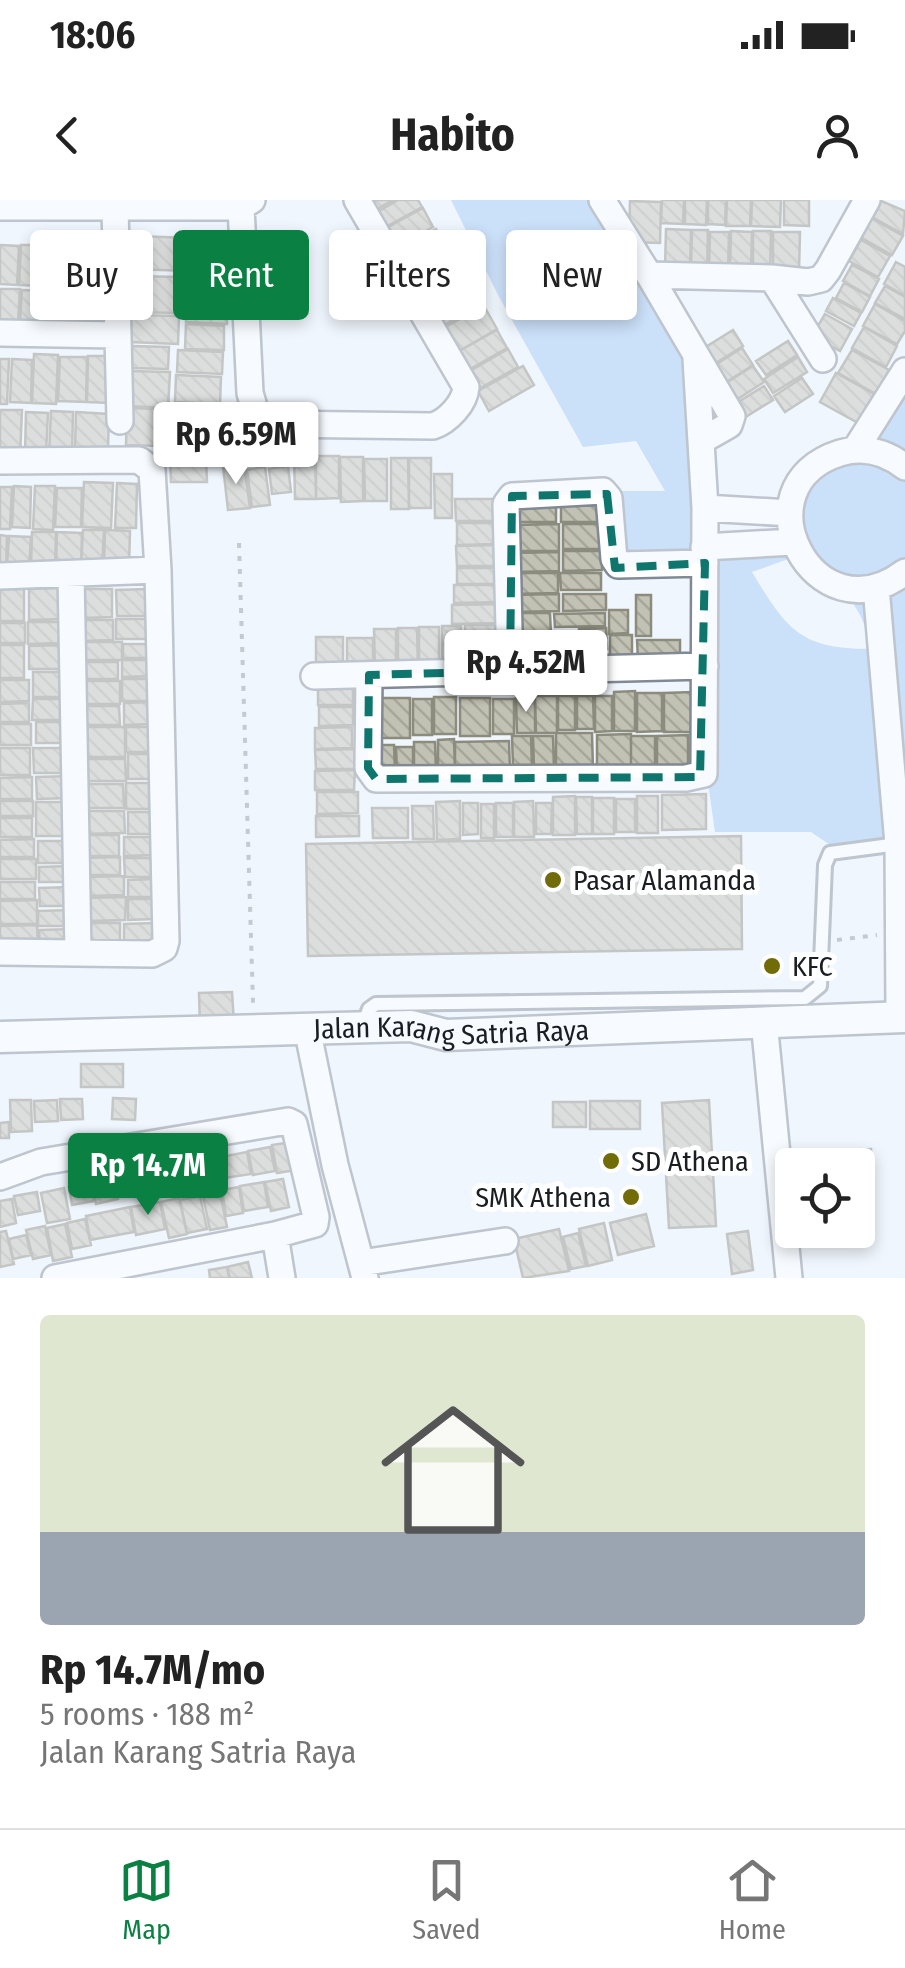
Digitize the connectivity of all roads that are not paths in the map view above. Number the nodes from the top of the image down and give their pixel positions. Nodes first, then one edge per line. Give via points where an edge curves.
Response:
1 (357, 200) edge
2 (602, 200) edge
3 (867, 200) edge
4 (246, 204) edge
5 (0, 207) edge
6 (115, 207) junction
7 (649, 275) junction
8 (772, 278) junction
9 (0, 332) edge
10 (118, 335) junction
11 (824, 359) dead end
12 (905, 370) edge
13 (120, 421) dead end
14 (855, 450) junction
15 (0, 462) edge
16 (904, 463) edge
17 (705, 508) junction
18 (790, 513) junction
19 (793, 542) junction
20 (704, 555) junction
21 (158, 570) junction
22 (905, 572) edge
23 (71, 574) junction
24 (0, 576) edge
25 (876, 587) junction
26 (705, 666) junction
27 (510, 671) junction
28 (369, 675) junction
29 (314, 676) dead end
30 (898, 844) junction
31 (902, 887) edge
32 (78, 951) junction
33 (0, 952) edge
34 (902, 1017) edge
35 (764, 1020) junction
36 (363, 1027) junction
37 (307, 1028) junction
38 (0, 1037) edge
39 (0, 1156) edge
40 (41, 1162) junction
41 (0, 1177) edge
42 (275, 1234) junction
43 (505, 1241) dead end
44 (363, 1270) edge
45 (56, 1278) edge
46 (282, 1278) edge
47 (789, 1278) edge

1 - 4 street via 466,387 442,423 272,424 256,417
2 - 7 street
3 - 8 street via 820,279
4 - 6 street
5 - 6 street
6 - 10 street
7 - 8 street
7 - 17 street via 696,359
8 - 11 street
9 - 10 street
10 - 13 street
12 - 14 street
14 - 16 street
14 - 18 street via 814,467 798,486
15 - 21 street via 145,462 154,476
17 - 18 street
17 - 20 street
18 - 19 street
19 - 20 street
19 - 25 street via 808,567 831,583
20 - 26 street
20 - 27 street via 618,566 610,498 602,492 512,496 506,504
21 - 23 street
21 - 32 street via 166,941 152,954
22 - 25 street
23 - 24 street
23 - 32 street
25 - 30 street
26 - 27 street
26 - 28 street via 706,769 686,778 376,779 368,768
27 - 28 street
28 - 29 street
30 - 31 street
30 - 36 lane via 830,854 820,986 805,998 376,1004
31 - 34 street
32 - 33 street
34 - 35 street, Jalan Karang Satria Raya
35 - 36 street, Jalan Karang Satria Raya via 446,1035 412,1026
35 - 47 street
36 - 37 street, Jalan Karang Satria Raya
37 - 38 street, Jalan Karang Satria Raya
37 - 44 street
39 - 40 street
40 - 41 street
40 - 42 street via 291,1121 316,1221
42 - 45 street
42 - 46 street
43 - 44 street

